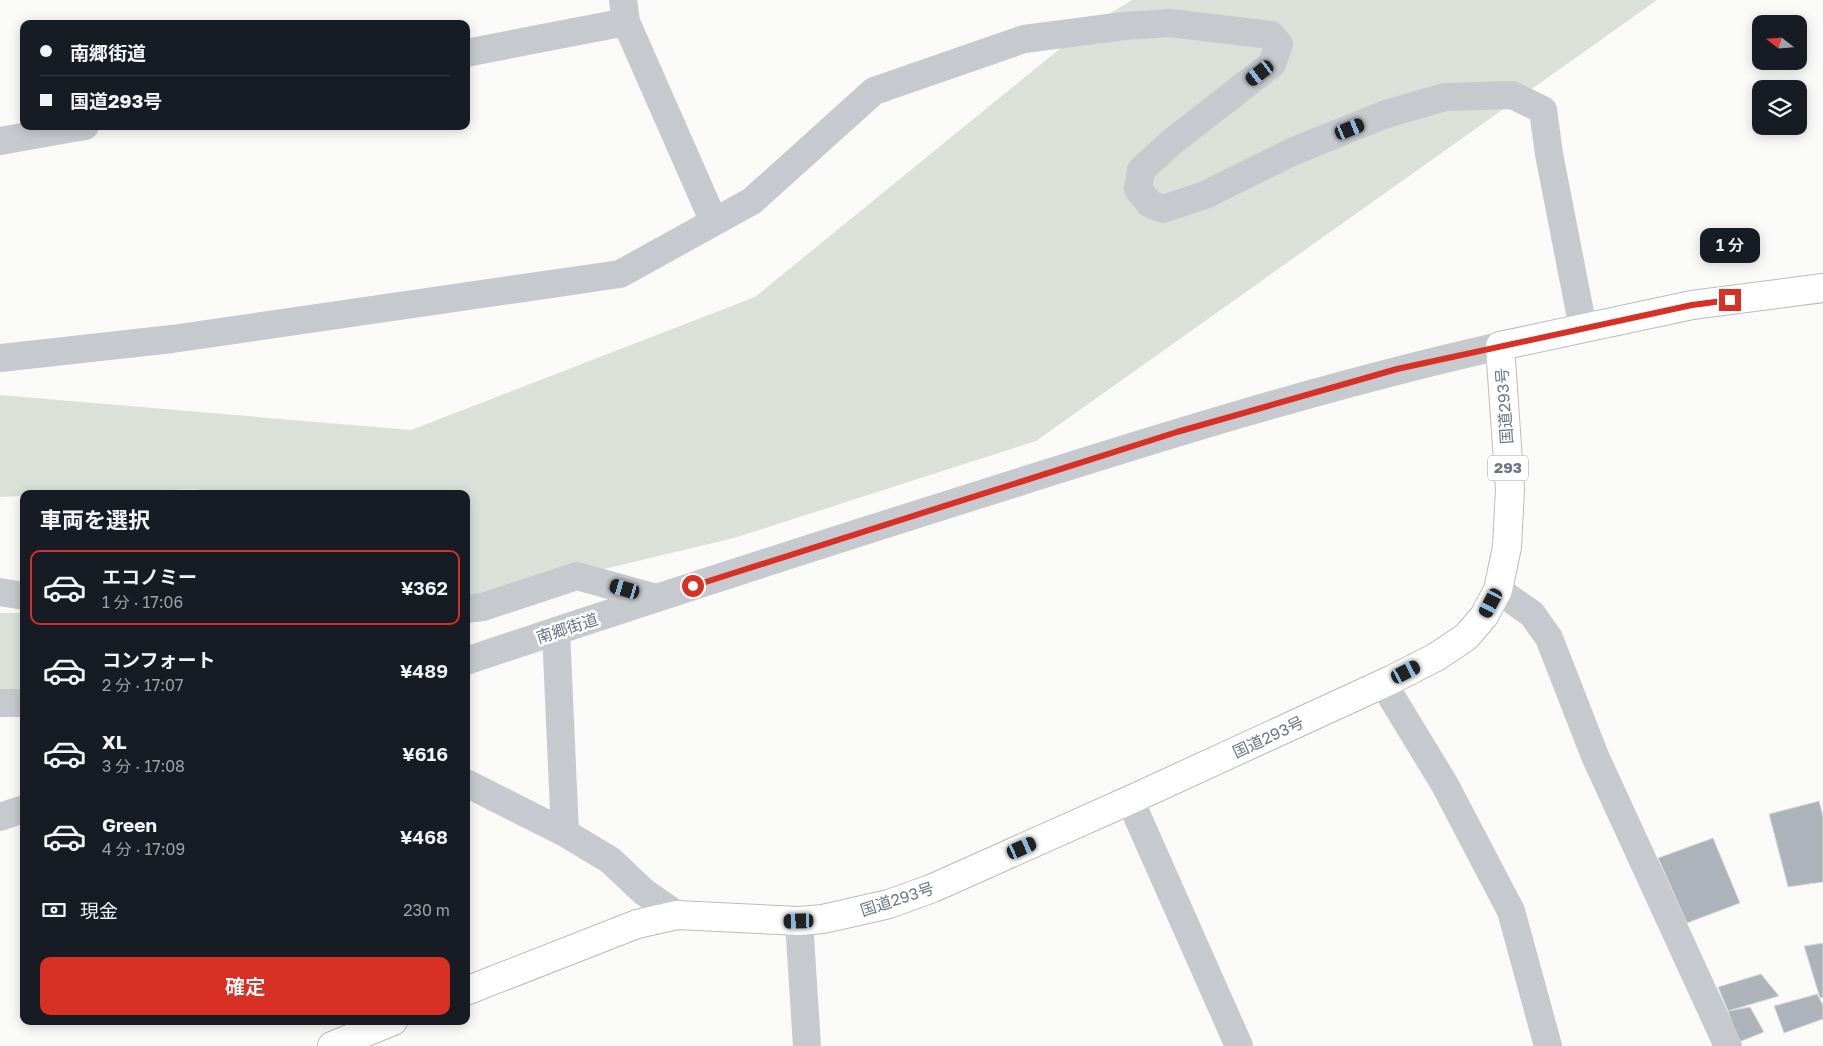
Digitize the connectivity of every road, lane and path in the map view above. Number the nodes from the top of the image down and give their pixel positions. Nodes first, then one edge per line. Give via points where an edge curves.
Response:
1 (624, 11) edge
2 (470, 52) edge
3 (62, 130) edge
4 (0, 141) edge
5 (714, 222) junction
6 (1823, 288) edge
7 (1583, 328) junction
8 (1500, 346) junction
9 (0, 358) edge
10 (1498, 590) junction
11 (0, 592) edge
12 (20, 595) edge
13 (656, 598) junction
14 (470, 609) edge
15 (556, 631) junction
16 (470, 660) edge
17 (1384, 683) junction
18 (0, 703) edge
19 (20, 703) edge
20 (470, 785) edge
21 (1130, 800) junction
22 (20, 810) edge
23 (0, 816) edge
24 (566, 833) junction
25 (677, 915) junction
26 (799, 921) junction
27 (470, 990) edge
28 (383, 1025) edge
29 (332, 1046) edge
30 (807, 1046) edge
31 (1239, 1046) edge
32 (1548, 1046) edge
33 (1728, 1046) edge

1 - 2 street
1 - 5 street
3 - 4 street
5 - 7 street via 752,200 874,91 1024,38 1170,23 1271,35 1279,44 1272,64 1141,170 1138,189 1150,204 1163,209 1205,195 1294,151 1386,114 1445,97 1512,95 1543,110
5 - 9 street via 620,274 172,339
6 - 7 highway, 国道293号 via 1692,305
7 - 8 highway, 国道293号
8 - 10 highway, 国道293号 / 293 via 1510,489 1507,547
8 - 13 street, 南郷街道 via 1397,369 1177,432
10 - 17 highway, 国道293号 / 293 via 1484,616 1466,637 1436,657
10 - 33 street via 1532,614 1549,638 1595,756
11 - 12 street
13 - 14 street via 577,576
13 - 15 street, 南郷街道
15 - 16 street, 南郷街道
15 - 24 street
17 - 21 highway, 国道293号 / 293
17 - 32 street via 1445,786 1511,911
18 - 19 street
20 - 24 street
21 - 26 highway, 国道293号 / 293 via 916,894 855,913
21 - 31 street
22 - 23 street
24 - 25 street via 610,860 644,892
25 - 26 highway, 国道293号 / 293
25 - 27 highway, 国道293号 / 293 via 637,924
26 - 30 street
28 - 29 highway

